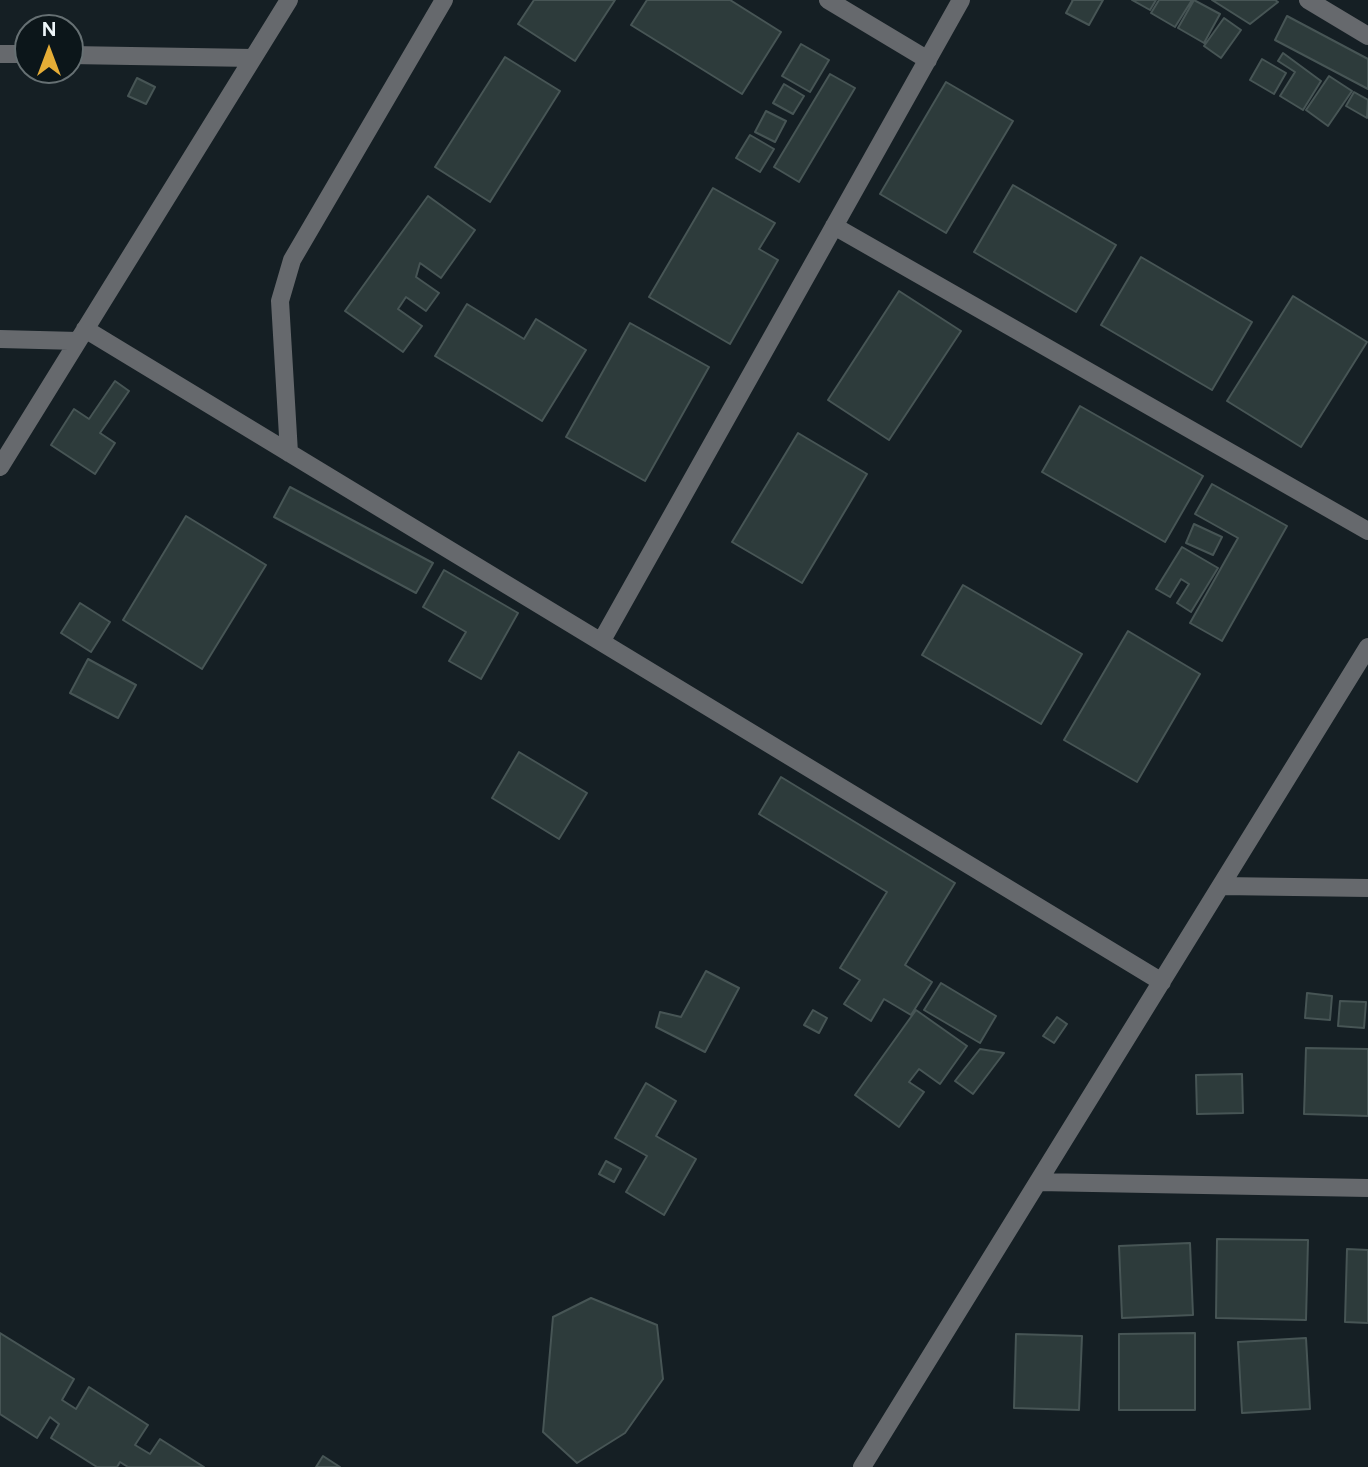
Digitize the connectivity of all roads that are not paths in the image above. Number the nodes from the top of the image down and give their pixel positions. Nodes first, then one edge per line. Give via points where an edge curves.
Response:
1 (289, 0) edge
2 (444, 0) edge
3 (828, 0) edge
4 (961, 0) edge
5 (1308, 0) edge
6 (1368, 36) edge
7 (84, 55) edge
8 (253, 58) junction
9 (928, 60) junction
10 (834, 226) junction
11 (81, 335) junction
12 (0, 339) edge
13 (289, 453) junction
14 (0, 467) edge
15 (1368, 531) edge
16 (601, 642) junction
17 (1368, 647) edge
18 (1221, 886) junction
19 (1368, 888) edge
20 (1162, 982) junction
21 (1038, 1182) junction
22 (1368, 1188) edge
23 (862, 1467) edge

1 - 8 street
2 - 13 street via 292,260 281,301
3 - 9 street
4 - 9 street
5 - 6 street
7 - 8 street
8 - 11 street
9 - 10 street
10 - 15 street
10 - 16 street
11 - 12 street
11 - 13 street
11 - 14 street
13 - 16 street
16 - 20 street
17 - 18 street
18 - 19 street
18 - 20 street
20 - 21 street
21 - 22 street
21 - 23 street

